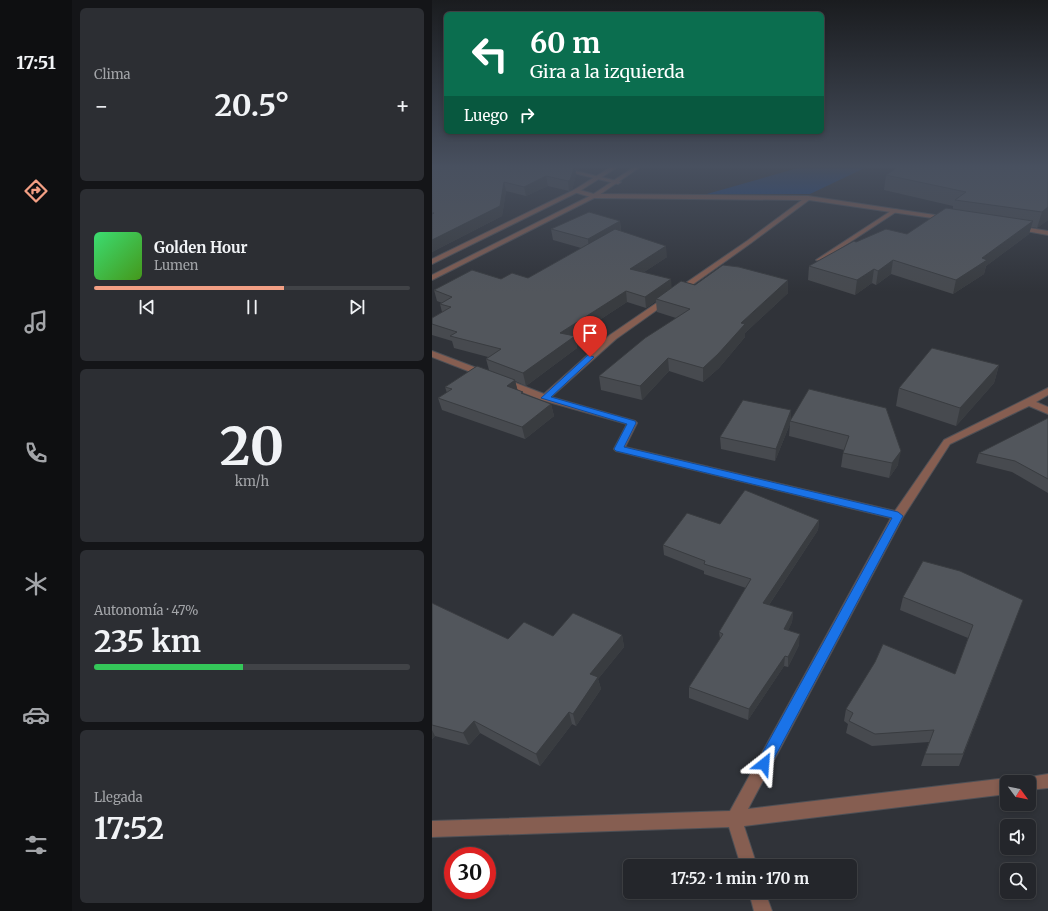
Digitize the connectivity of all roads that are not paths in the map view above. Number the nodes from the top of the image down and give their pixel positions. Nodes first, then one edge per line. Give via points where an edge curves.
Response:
1 (543, 208) edge
2 (571, 208) edge
3 (795, 208) edge
4 (878, 208) edge
5 (896, 210) junction
6 (951, 219) edge
7 (1006, 227) edge
8 (1048, 233) edge
9 (819, 260) edge
10 (432, 262) edge
11 (432, 278) edge
12 (432, 354) edge
13 (1048, 391) edge
14 (545, 398) junction
15 (1029, 402) junction
16 (1048, 411) edge
17 (898, 516) junction
18 (1048, 781) edge
19 (1036, 782) edge
20 (1000, 787) edge
21 (734, 819) junction
22 (432, 829) edge
23 (747, 859) edge
24 (759, 899) edge
25 (763, 911) edge

1 - 10 street
2 - 11 street
3 - 14 street via 613,336
4 - 5 street
5 - 6 street
5 - 9 street
7 - 8 street
12 - 14 street
13 - 15 street
14 - 17 street via 632,423 619,449
15 - 16 street
15 - 17 street via 947,442
17 - 21 street
18 - 19 street
20 - 21 street
21 - 22 street
21 - 23 street
24 - 25 street

